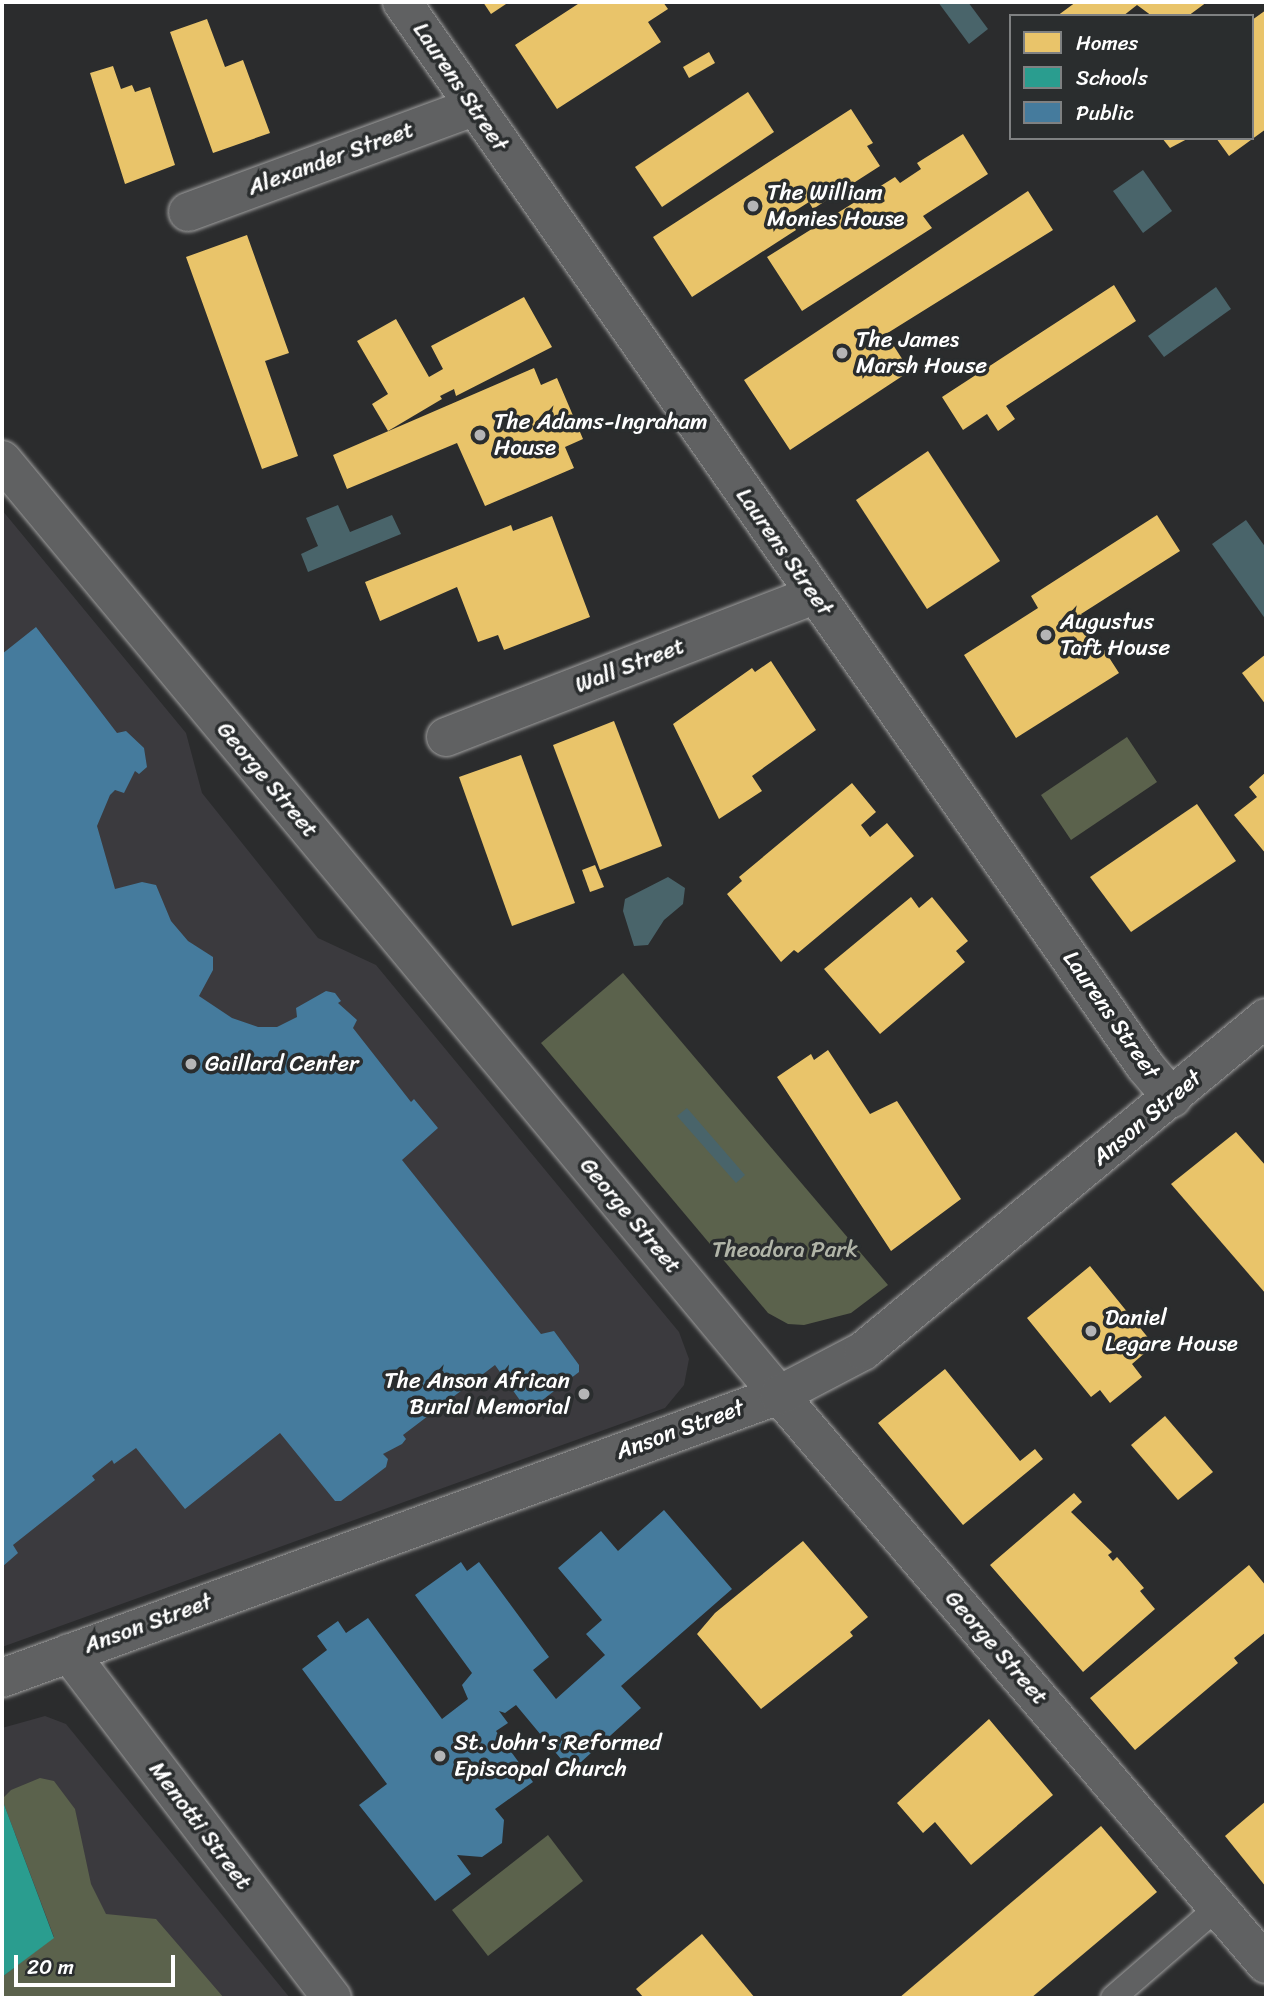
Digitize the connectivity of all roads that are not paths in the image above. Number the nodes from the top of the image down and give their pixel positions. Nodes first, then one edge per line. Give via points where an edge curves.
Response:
1 (402, 2) edge
2 (474, 107) junction
3 (188, 212) dead end
4 (2, 460) edge
5 (814, 595) junction
6 (446, 737) dead end
7 (1266, 1018) edge
8 (1172, 1098) junction
9 (779, 1395) junction
10 (69, 1653) junction
11 (2, 1678) edge
12 (1217, 1907) junction
13 (1266, 1964) edge
14 (332, 1998) edge
15 (1113, 1998) edge

1 - 2 street, Laurens Street
2 - 3 street, Alexander Street
2 - 5 street, Laurens Street
4 - 9 street, George Street
5 - 6 street, Wall Street
5 - 8 street, Laurens Street
7 - 8 street, Anson Street
8 - 9 street, Anson Street via 863,1352
9 - 10 street, Anson Street
9 - 12 street, George Street
10 - 11 street, Anson Street
10 - 14 street, Menotti Street
12 - 13 street, George Street
12 - 15 lane

